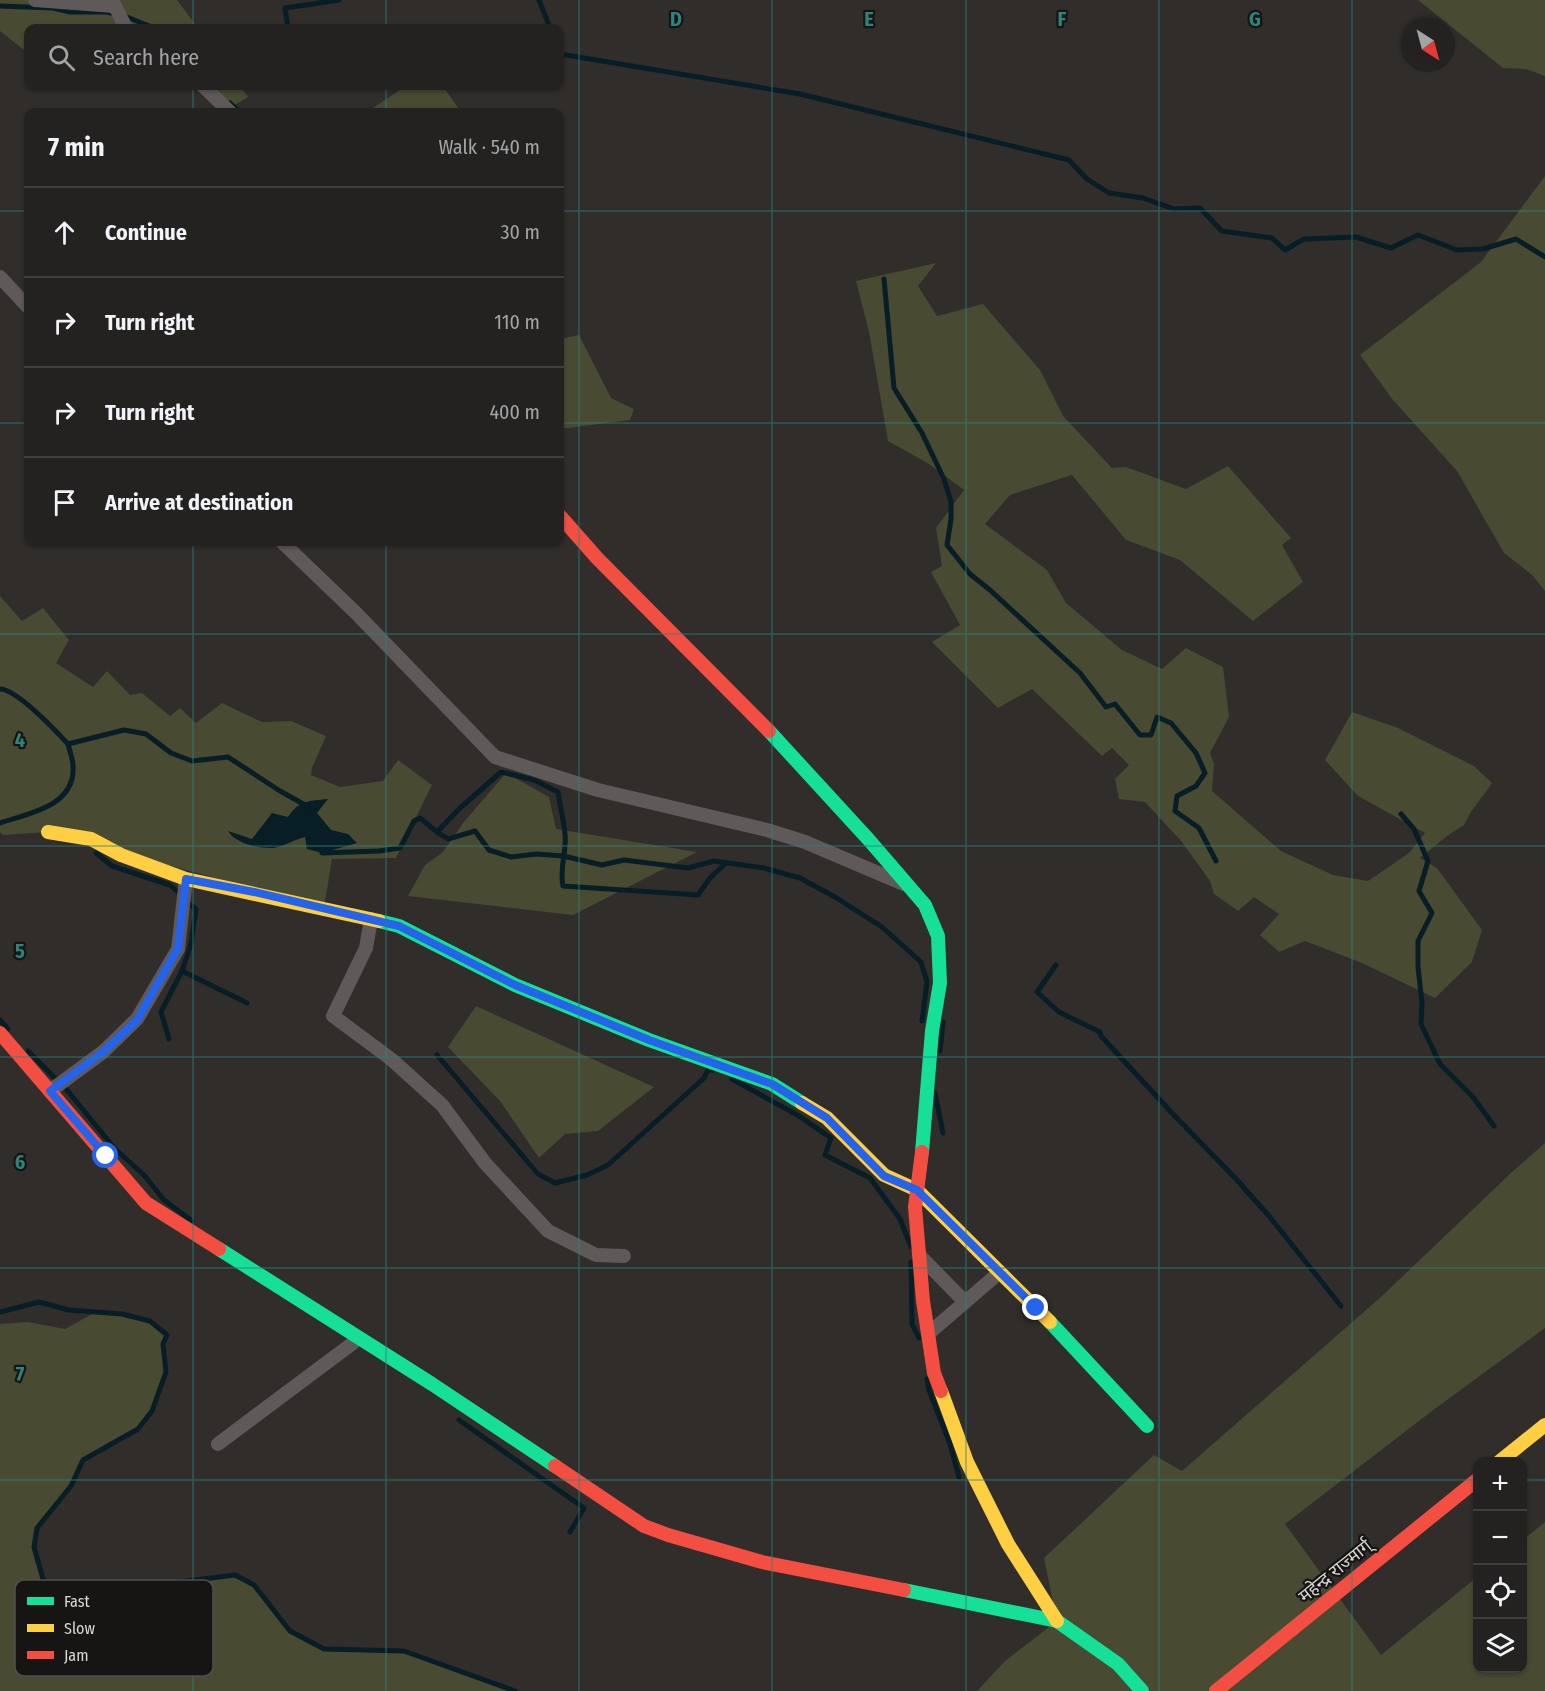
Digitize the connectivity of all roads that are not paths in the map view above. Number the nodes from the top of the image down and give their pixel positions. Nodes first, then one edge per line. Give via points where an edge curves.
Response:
1 (35, 0) edge
2 (113, 3) edge
3 (124, 24) edge
4 (207, 90) edge
5 (226, 108) edge
6 (0, 277) edge
7 (24, 303) edge
8 (564, 521) edge
9 (286, 546) edge
10 (48, 832) dead end
11 (186, 879) junction
12 (908, 886) junction
13 (370, 919) junction
14 (0, 1033) edge
15 (50, 1091) junction
16 (917, 1190) junction
17 (624, 1256) dead end
18 (920, 1256) junction
19 (1000, 1272) junction
20 (965, 1302) junction
21 (928, 1334) junction
22 (357, 1338) junction
23 (1545, 1425) edge
24 (1147, 1426) dead end
25 (218, 1444) dead end
26 (1505, 1457) edge
27 (1473, 1483) edge
28 (1057, 1621) junction
29 (1142, 1691) edge
30 (1216, 1691) edge

1 - 2 street
2 - 3 street
4 - 5 street
6 - 7 street
8 - 12 main road via 771,733
9 - 12 street via 495,757 598,790 767,830
10 - 11 main road via 91,839 121,855
11 - 13 main road
11 - 15 street via 178,948 137,1020 103,1052
12 - 16 main road via 925,905 938,936 940,983
13 - 16 main road via 399,926 556,1003 772,1084 827,1118 884,1176
13 - 17 street via 366,948 333,1016 391,1059 442,1105 485,1163 548,1231 596,1255
14 - 15 main road
15 - 22 main road via 146,1203
16 - 18 main road
16 - 19 main road
18 - 20 street
18 - 21 main road
19 - 20 street
19 - 24 main road
20 - 21 street
21 - 28 main road via 934,1373 967,1462 1008,1544
22 - 25 street
22 - 28 main road via 644,1526 771,1564
23 - 26 main road
27 - 30 main road, महेन्द्र राज्मार्ग्
28 - 29 main road via 1118,1664

